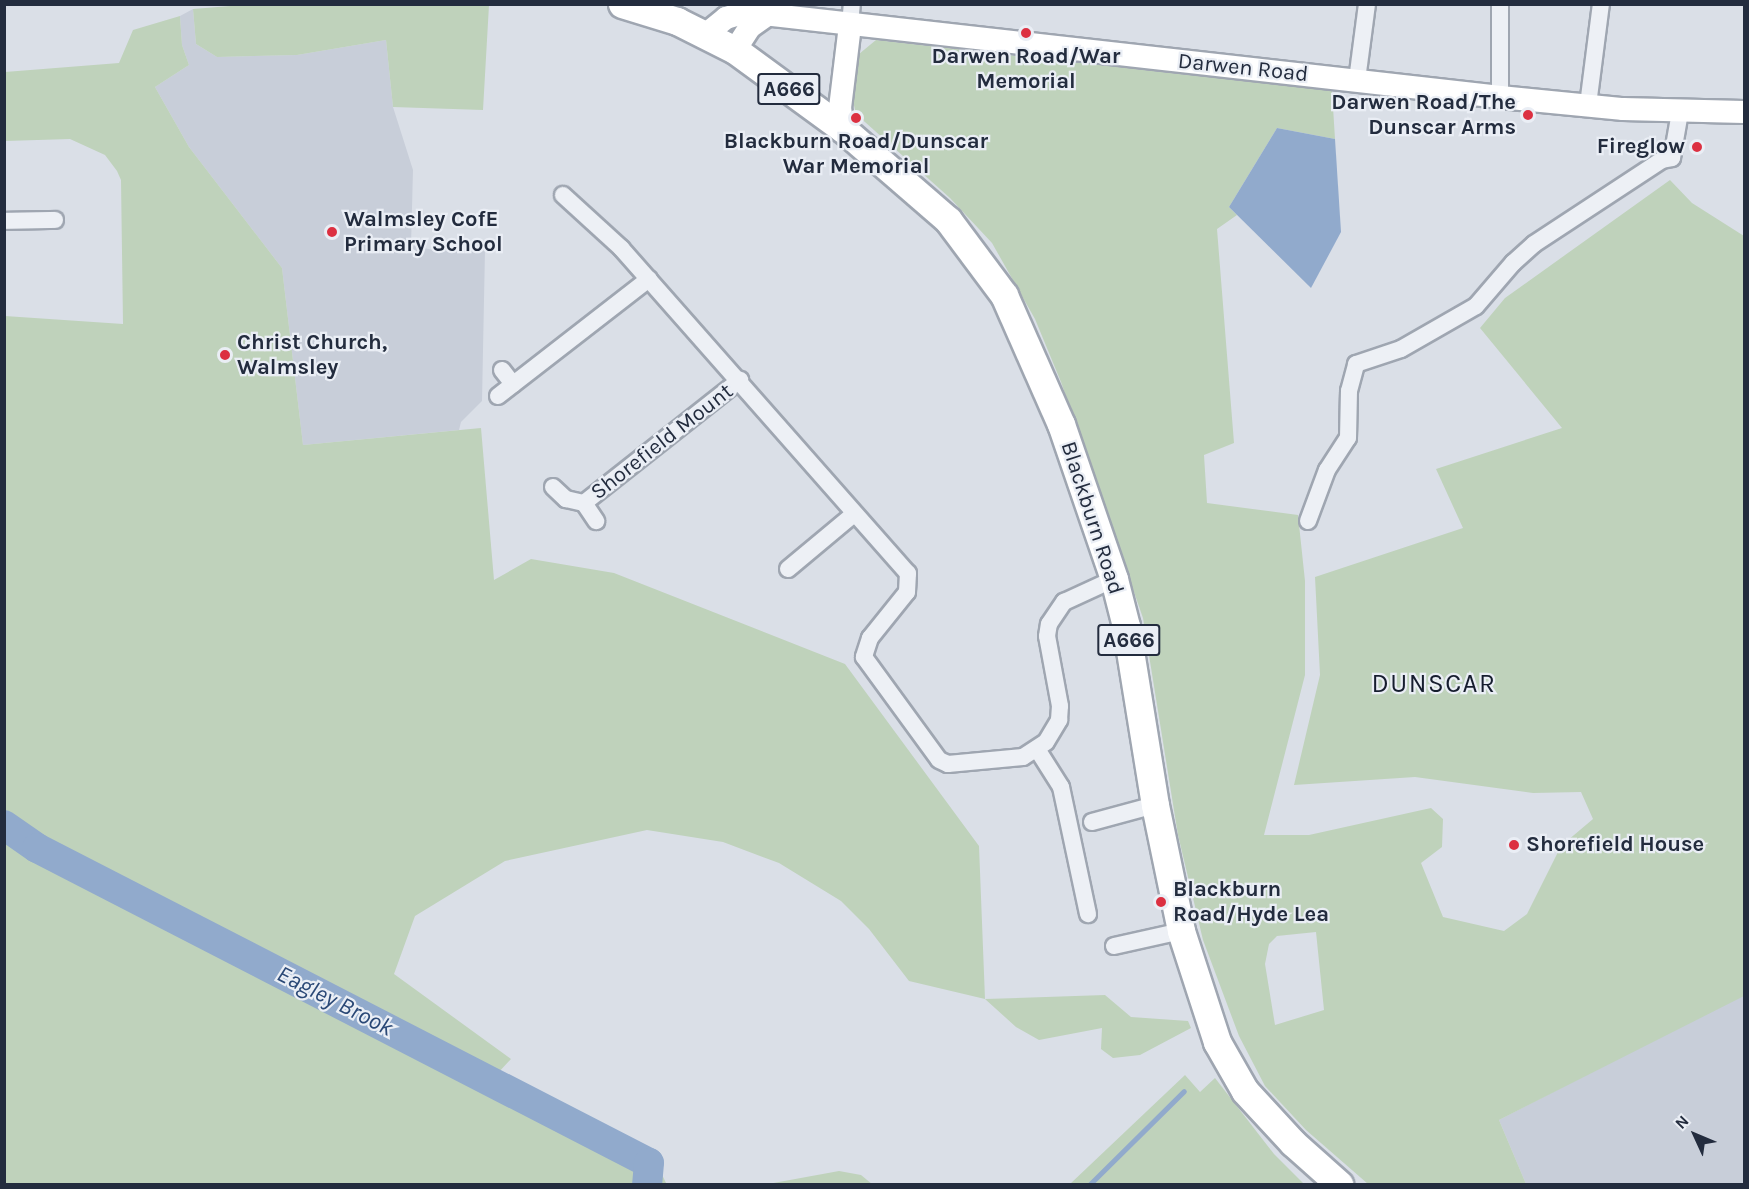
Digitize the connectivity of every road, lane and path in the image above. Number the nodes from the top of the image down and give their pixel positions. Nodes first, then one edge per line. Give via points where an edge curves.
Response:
1 (622, 4) edge
2 (1367, 4) edge
3 (1500, 4) edge
4 (1601, 4) edge
5 (851, 15) edge
6 (766, 16) junction
7 (705, 35) junction
8 (735, 50) junction
9 (1357, 80) junction
10 (1500, 97) junction
11 (1588, 105) junction
12 (1680, 112) junction
13 (1744, 112) edge
14 (843, 129) junction
15 (563, 195) dead end
16 (55, 220) dead end
17 (4, 221) edge
18 (649, 279) junction
19 (502, 370) dead end
20 (740, 380) junction
21 (513, 384) junction
22 (498, 396) dead end
23 (553, 487) dead end
24 (584, 504) junction
25 (854, 514) junction
26 (596, 521) dead end
27 (1308, 521) dead end
28 (795, 568) dead end
29 (1113, 579) junction
30 (1037, 749) junction
31 (1155, 805) junction
32 (1092, 822) dead end
33 (1088, 914) dead end
34 (1181, 931) junction
35 (1114, 946) dead end
36 (1339, 1185) edge

1 - 7 highway, Blackburn Road / A666 via 677,21
2 - 9 street
3 - 10 street
4 - 11 street
5 - 6 main road, Darwen Road
5 - 9 main road, Darwen Road
5 - 14 main road via 840,108
6 - 7 main road, Darwen Road via 735,13
6 - 8 main road via 750,27
7 - 8 highway, Blackburn Road / A666
8 - 14 highway, Blackburn Road / A666
9 - 10 main road, Darwen Road
10 - 11 main road, Darwen Road
11 - 12 main road, Darwen Road
12 - 13 main road, Darwen Road
12 - 27 street via 1672,158 1655,165 1534,244 1476,306 1401,349 1356,364 1349,391 1348,438 1327,470
14 - 29 highway, Blackburn Road / A666 via 948,220 1004,295 1061,424
15 - 18 street, Shorefield Mount
16 - 17 street
18 - 20 street, Shorefield Mount
18 - 21 street
19 - 21 street
20 - 24 street, Shorefield Mount
20 - 25 street, Shorefield Mount
21 - 22 street
23 - 24 street, Shorefield Mount via 566,499
24 - 26 street, Shorefield Mount
25 - 28 street
25 - 30 street, Shorefield Mount via 908,573 907,592 870,638 864,657 929,751 948,764 1023,757
29 - 30 street via 1064,602 1049,624 1060,706 1053,733
29 - 31 highway, Blackburn Road / A666 via 1126,626
30 - 33 street via 1061,787
31 - 32 street
31 - 34 highway, Blackburn Road / A666
34 - 35 street
34 - 36 highway, Blackburn Road / A666 via 1217,1042 1245,1091

